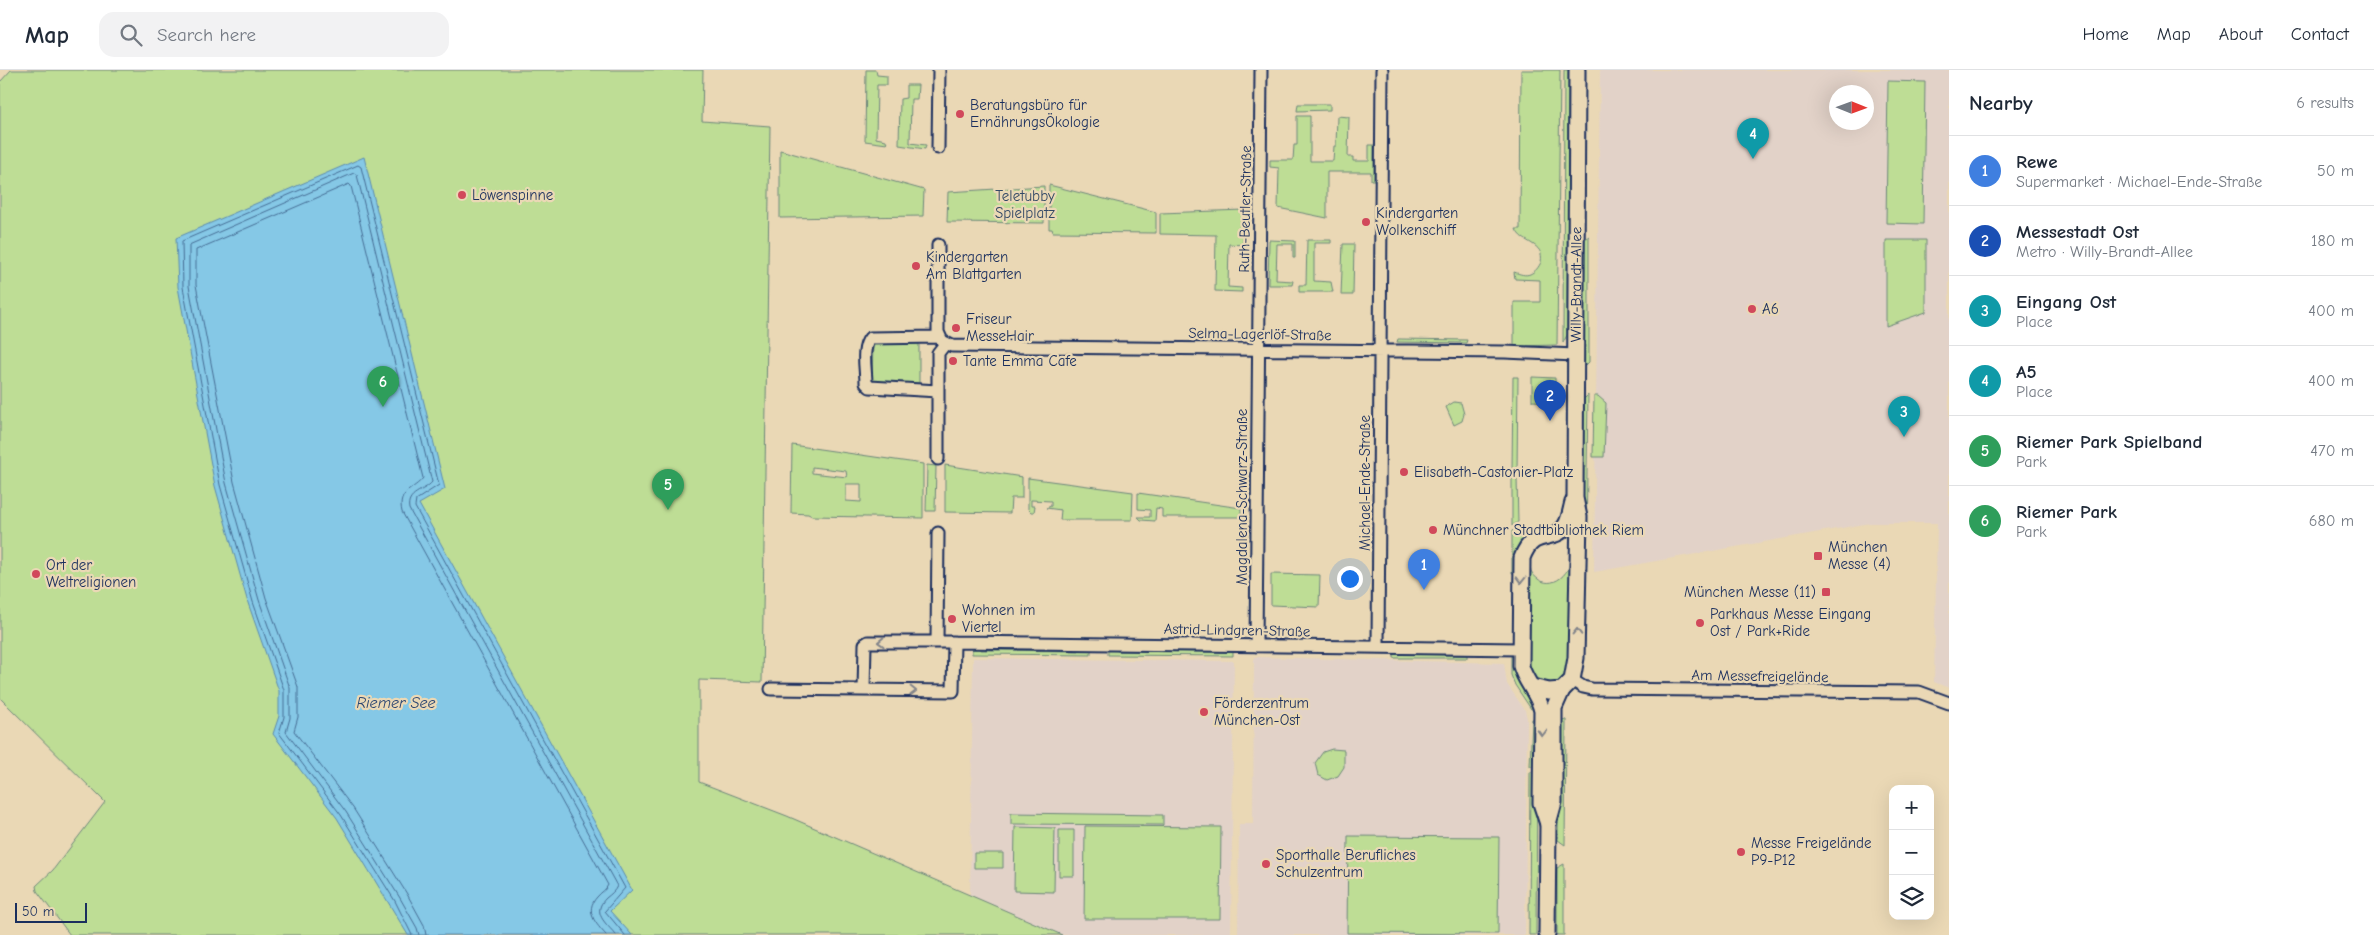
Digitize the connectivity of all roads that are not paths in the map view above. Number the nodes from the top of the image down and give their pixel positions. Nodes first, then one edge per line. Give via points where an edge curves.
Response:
1 (939, 70) edge
2 (1261, 70) edge
3 (1382, 70) edge
4 (1577, 70) edge
5 (938, 148) dead end
6 (938, 245) dead end
7 (942, 340) junction
8 (1258, 349) junction
9 (1380, 350) junction
10 (1575, 355) junction
11 (938, 390) junction
12 (938, 459) dead end
13 (1575, 498) junction
14 (938, 533) dead end
15 (1555, 534) junction
16 (1578, 555) junction
17 (937, 642) junction
18 (954, 642) junction
19 (1256, 646) junction
20 (1378, 647) junction
21 (1520, 649) junction
22 (1567, 685) junction
23 (1532, 687) junction
24 (771, 689) dead end
25 (864, 690) junction
26 (1949, 703) edge
27 (1548, 824) junction
28 (1546, 935) edge

1 - 5 street
2 - 8 street, Ruth-Beutler-Straße
3 - 9 street, Michael-Ende-Straße
4 - 10 main road, Willy-Brandt-Allee
6 - 7 street
7 - 8 street, Selma-Lagerlöf-Straße via 966,347
7 - 11 street via 938,353
7 - 11 street, Selma-Lagerlöf-Straße via 870,338 865,355 866,383 870,387
8 - 9 street, Selma-Lagerlöf-Straße
8 - 19 street, Magdalena-Schwarz-Straße
9 - 10 street, Selma-Lagerlöf-Straße
9 - 20 street, Michael-Ende-Straße
10 - 13 main road, Willy-Brandt-Allee
11 - 12 street
13 - 15 main road, Willy-Brandt-Allee via 1568,521
13 - 16 main road, Willy-Brandt-Allee via 1579,517
14 - 17 street
15 - 16 main road
15 -> 21 main road via 1532,541 1522,558
22 -> 16 main road, Willy-Brandt-Allee via 1576,658
17 - 18 street, Astrid-Lindgren-Straße
17 -> 25 street, Astrid-Lindgren-Straße via 864,644
18 - 19 street, Astrid-Lindgren-Straße
25 -> 18 street via 953,691
19 - 20 street, Astrid-Lindgren-Straße
20 - 21 street, Astrid-Lindgren-Straße
21 - 23 main road via 1523,674
22 - 23 main road via 1549,691
22 - 26 street, Am Messefreigelände via 1592,689 1919,692
22 - 27 main road, Willy-Brandt-Allee via 1554,708 1554,802
23 -> 27 main road via 1542,711 1541,803
24 - 25 street
27 - 28 main road

